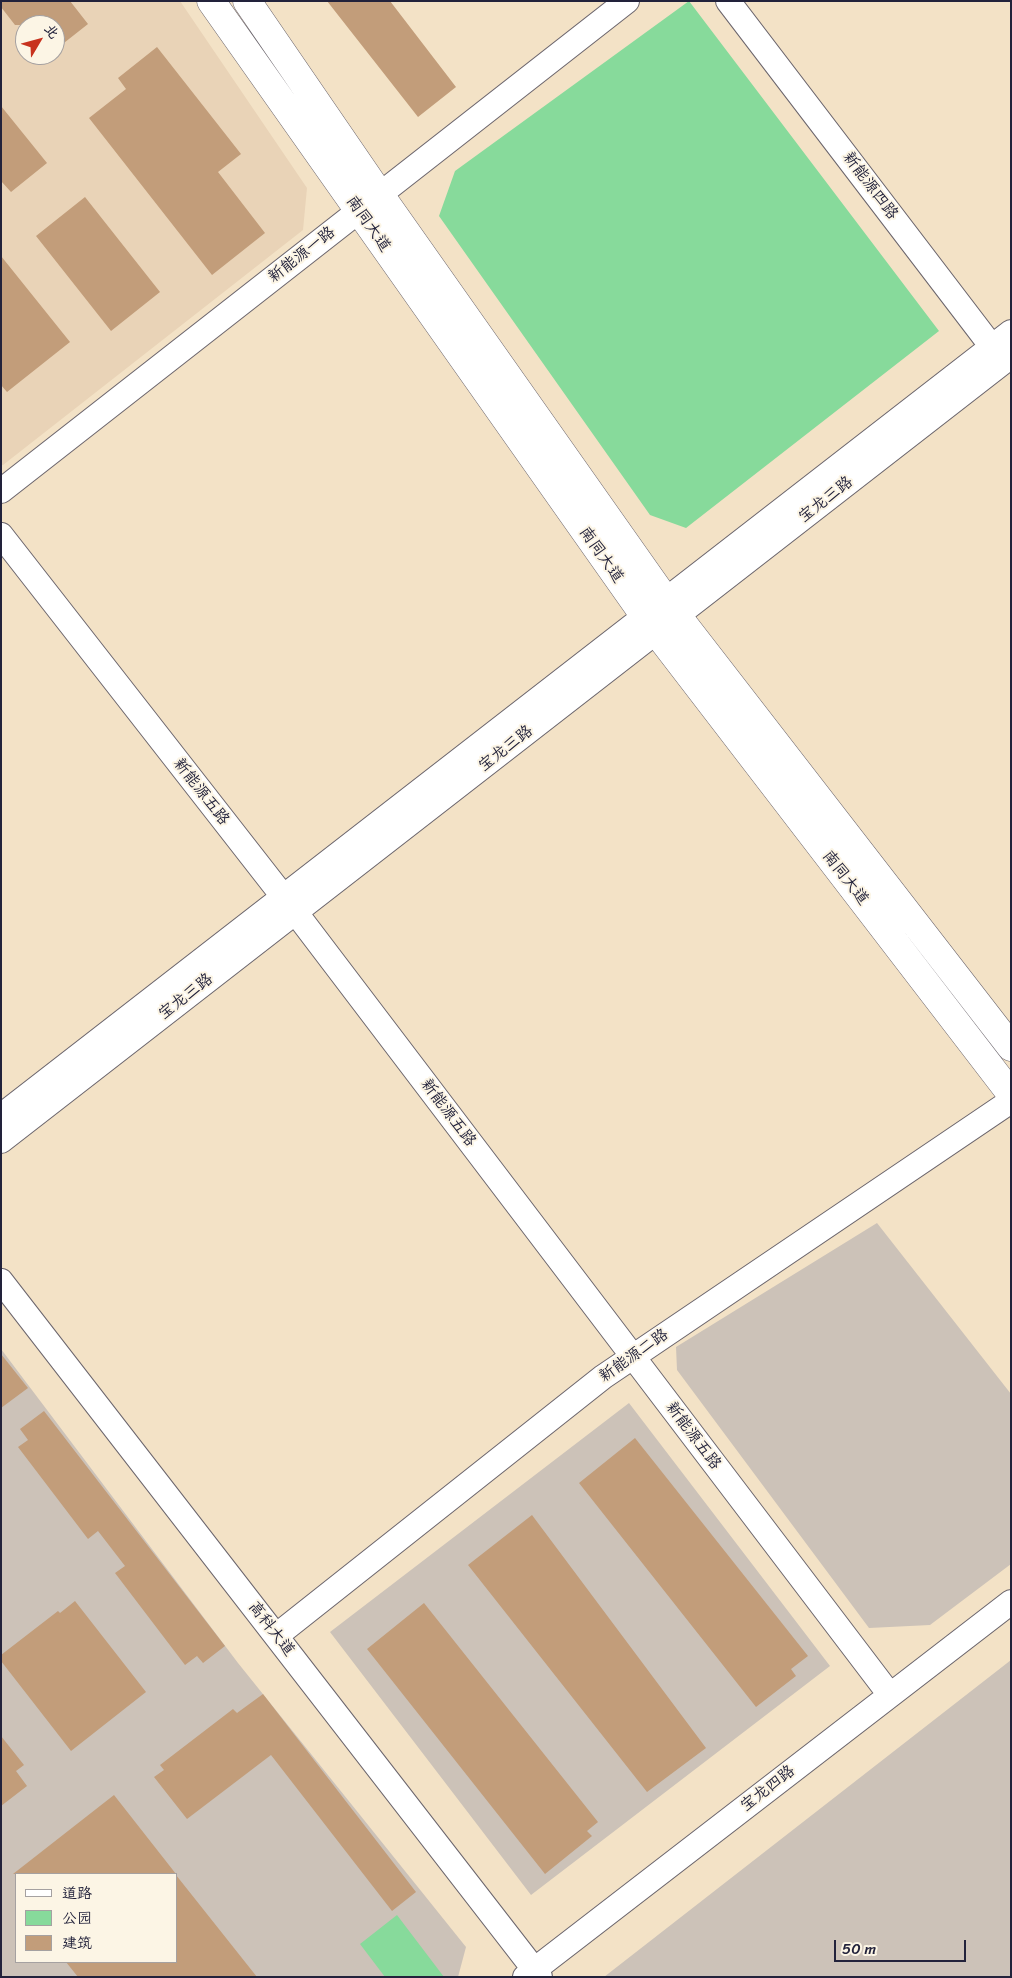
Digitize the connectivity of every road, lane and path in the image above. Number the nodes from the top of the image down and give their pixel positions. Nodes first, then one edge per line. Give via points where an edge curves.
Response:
1 (211, 1) edge
2 (248, 1) edge
3 (627, 1) edge
4 (728, 1) edge
5 (370, 203) junction
6 (1011, 332) edge
7 (1004, 359) edge
8 (1, 491) edge
9 (1, 535) edge
10 (672, 608) junction
11 (650, 624) junction
12 (289, 905) junction
13 (1011, 1047) edge
14 (1011, 1094) edge
15 (1011, 1101) edge
16 (1, 1116) edge
17 (1, 1141) edge
18 (1, 1281) edge
19 (633, 1356) junction
20 (1011, 1602) edge
21 (276, 1636) junction
22 (890, 1695) junction
23 (533, 1974) edge

1 - 5 main road, 南同大道
2 - 5 main road, 南同大道
3 - 5 street, 新能源一路
4 - 7 street, 新能源四路
5 - 8 street, 新能源一路
5 - 10 main road, 南同大道
5 - 11 main road, 南同大道
6 - 7 street, 宝龙三路
7 - 10 street, 宝龙三路
9 - 12 street, 新能源五路
10 - 11 street, 宝龙三路
10 - 13 main road, 南同大道
11 - 12 street, 宝龙三路
11 - 14 main road, 南同大道
12 - 16 street, 宝龙三路
12 - 17 street, 宝龙三路
12 - 19 street, 新能源五路
15 - 19 street, 新能源二路
18 - 21 street, 高科大道
19 - 21 street, 新能源二路
19 - 22 street, 新能源五路
20 - 22 street, 宝龙四路
21 - 23 street, 高科大道
22 - 23 street, 宝龙四路

